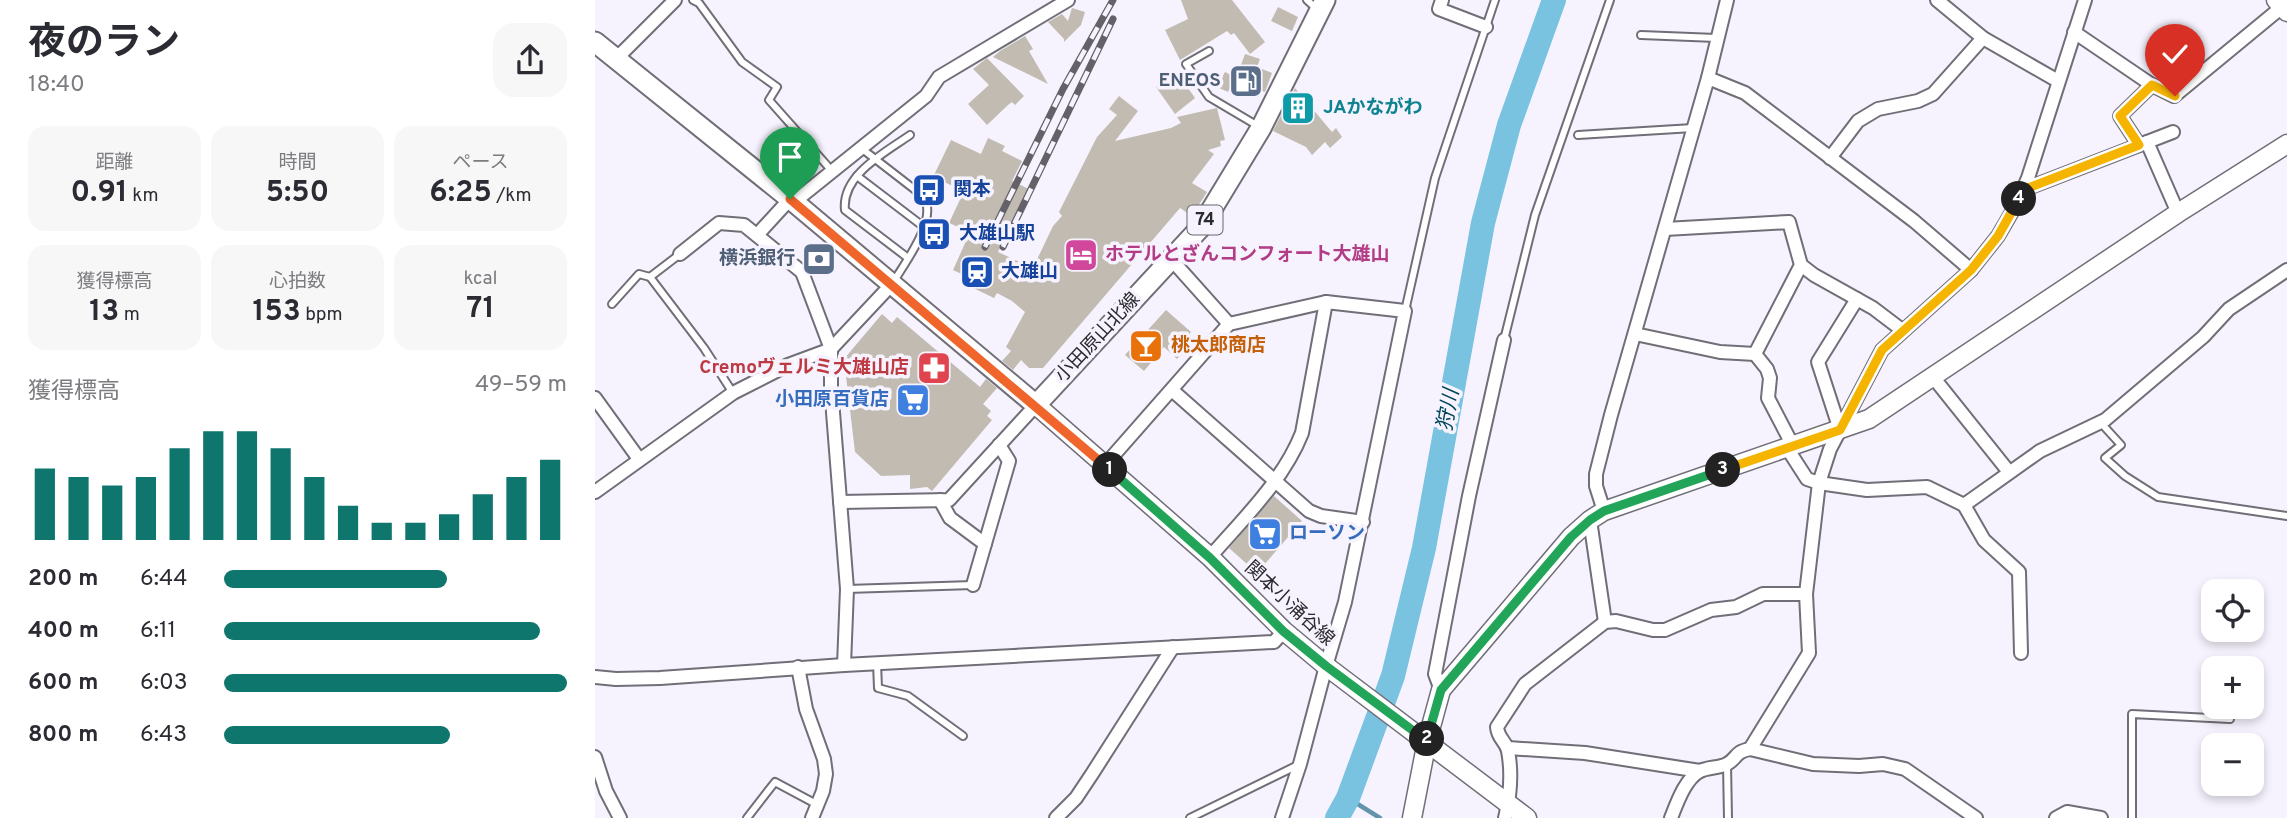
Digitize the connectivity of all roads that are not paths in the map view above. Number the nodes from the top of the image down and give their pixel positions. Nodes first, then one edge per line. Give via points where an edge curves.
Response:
1 (675, 0) edge
2 (693, 0) edge
3 (1068, 0) edge
4 (1442, 0) edge
5 (1495, 0) edge
6 (1610, 0) edge
7 (1727, 0) edge
8 (1937, 0) edge
9 (2085, 0) edge
10 (1317, 4) edge
11 (2282, 6) edge
12 (1486, 27) junction
13 (2074, 32) junction
14 (1641, 35) dead end
15 (1716, 38) junction
16 (1983, 38) junction
17 (595, 42) edge
18 (1209, 51) dead end
19 (615, 60) junction
20 (1708, 78) junction
21 (2059, 82) junction
22 (2152, 85) junction
23 (1261, 128) junction
24 (1693, 128) junction
25 (2173, 132) dead end
26 (911, 135) dead end
27 (1578, 135) dead end
28 (2143, 144) junction
29 (2287, 144) edge
30 (861, 148) junction
31 (1830, 158) junction
32 (874, 160) junction
33 (832, 172) junction
34 (857, 176) junction
35 (2023, 190) junction
36 (792, 200) junction
37 (2178, 213) junction
38 (924, 228) junction
39 (1665, 229) junction
40 (757, 235) junction
41 (680, 254) joint
42 (908, 258) junction
43 (1170, 258) junction
44 (1801, 265) junction
45 (1971, 270) junction
46 (2287, 270) edge
47 (650, 277) junction
48 (891, 285) junction
49 (1857, 299) junction
50 (1326, 302) junction
51 (612, 304) dead end
52 (1405, 311) junction
53 (1229, 324) junction
54 (1902, 330) junction
55 (1635, 334) junction
56 (1504, 340) joint
57 (831, 349) junction
58 (1755, 354) junction
59 (1933, 377) junction
60 (1173, 391) junction
61 (733, 393) junction
62 (595, 398) edge
63 (1036, 405) junction
64 (2101, 422) junction
65 (1840, 430) junction
66 (999, 445) junction
67 (1790, 447) junction
68 (639, 459) junction
69 (1105, 465) junction
70 (2009, 472) junction
71 (1274, 483) junction
72 (1819, 484) junction
73 (595, 492) edge
74 (940, 500) junction
75 (840, 502) junction
76 (1964, 505) junction
77 (1597, 515) junction
78 (2287, 516) edge
79 (1363, 522) junction
80 (985, 544) junction
81 (1210, 558) junction
82 (973, 585) joint
83 (847, 589) junction
84 (1806, 594) junction
85 (1605, 622) junction
86 (1283, 631) junction
87 (1173, 647) junction
88 (2021, 653) dead end
89 (877, 663) junction
90 (844, 665) junction
91 (799, 667) junction
92 (1328, 668) junction
93 (595, 677) edge
94 (1441, 690) junction
95 (2201, 717) edge
96 (1420, 735) junction
97 (963, 736) dead end
98 (1508, 748) junction
99 (1750, 749) junction
100 (595, 757) edge
101 (1300, 764) junction
102 (1727, 764) junction
103 (1700, 771) junction
104 (818, 805) junction
105 (1507, 811) edge
106 (620, 818) edge
107 (747, 818) edge
108 (812, 818) edge
109 (1056, 818) edge
110 (1190, 818) edge
111 (1282, 818) edge
112 (1412, 818) edge
113 (1527, 818) edge
114 (1671, 818) edge
115 (1728, 818) edge
116 (1976, 818) edge
117 (2056, 818) edge
118 (2101, 818) edge
119 (2132, 818) edge

1 - 19 street
2 - 33 lane via 742,62 777,87 769,100
3 - 30 street via 939,77 926,96
4 - 12 street via 1439,9
5 - 12 lane
6 - 56 lane via 1535,215
7 - 15 street
8 - 16 street
9 - 13 street
10 - 23 main road, 小田原山北線 / 74
11 - 22 street via 2175,96
12 - 52 lane via 1435,178
13 - 21 street
13 - 22 street
14 - 15 lane
15 - 20 street
16 - 21 street
16 - 31 street via 1933,94 1878,109 1858,121
17 - 19 main road
18 - 23 lane via 1185,64 1209,97
19 - 36 main road
20 - 24 street
20 - 31 street via 1745,93
21 - 35 street
22 - 28 street via 2120,116
23 - 43 main road, 小田原山北線 / 74 via 1201,227
24 - 27 lane
24 - 39 street
25 - 28 street
26 - 32 lane
28 - 35 street
28 - 37 street
29 - 37 street
30 - 32 lane
30 - 33 street
31 - 45 street
32 - 34 lane
32 - 38 lane via 923,196 929,210
33 - 36 street
34 - 38 lane
34 - 42 lane via 847,191 845,209
35 - 45 street via 1998,236
36 - 40 street
36 - 48 main road
37 - 59 street
38 - 42 lane
39 - 44 street via 1789,222
39 - 55 street
40 - 41 street via 744,225 719,223
40 - 57 street via 803,272
41 - 47 lane
42 - 48 lane
43 - 53 street
43 - 63 main road, 小田原山北線 / 74
44 - 49 street
44 - 58 street
45 - 54 street
46 - 64 street via 2229,309 2203,337
47 - 51 lane via 639,274
47 - 61 lane
48 - 57 street
48 - 63 main road
49 - 54 street
49 - 65 street via 1818,362
50 - 52 street
50 - 53 street
50 - 71 street via 1301,432
52 - 79 street
53 - 60 street
54 - 65 street via 1882,350
55 - 58 street via 1720,352
55 - 77 street via 1596,474
56 - 94 street via 1435,674
57 - 61 street
57 - 75 street
58 - 67 street via 1767,369 1768,398
59 - 65 street via 1869,419
59 - 70 street
60 - 69 street
60 - 71 street
61 - 68 street
62 - 68 street
63 - 66 street
63 - 69 street, 関本小涌谷線
64 - 70 street via 2040,451
64 - 78 lane via 2120,445 2105,458 2158,497
65 - 67 street
65 - 72 street
66 - 74 street via 949,500
66 - 80 street via 1009,461
67 - 72 street via 1807,479
67 - 77 street
68 - 73 street
69 - 81 street, 関本小涌谷線
70 - 76 street
71 - 79 street via 1309,511
71 - 81 street
72 - 76 street via 1867,490 1927,487
72 - 84 street
74 - 75 street
74 - 80 street via 950,518
75 - 83 street
76 - 88 street via 1984,540 2019,572
77 - 85 street
77 - 94 street via 1571,537
79 - 92 street
80 - 82 street
81 - 86 street, 関本小涌谷線
82 - 83 lane
83 - 90 street
84 - 85 street via 1763,594 1665,630
84 - 99 street via 1809,653
85 - 98 street via 1525,684 1497,727
86 - 87 street via 1274,642
86 - 92 street, 関本小涌谷線
87 - 89 street
87 - 109 street via 1092,774
89 - 90 street
89 - 97 lane via 878,688 908,696
90 - 91 street
91 - 93 street via 660,678
91 - 104 street via 806,709 824,759 826,774
92 - 96 street, 関本小涌谷線
92 - 101 street
94 - 96 street
95 - 119 lane via 2132,713
96 - 105 street, 関本小涌谷線
96 - 112 street
98 - 103 street via 1585,753
98 - 105 street
99 - 102 street via 1739,751
99 - 116 street via 1813,764 1883,764 1905,769
100 - 106 street
101 - 110 lane
101 - 111 street
102 - 103 street
102 - 115 lane
103 - 114 street via 1692,777
104 - 107 lane via 775,782
104 - 108 street
105 - 113 street, 関本小涌谷線
117 - 118 street via 2067,813

